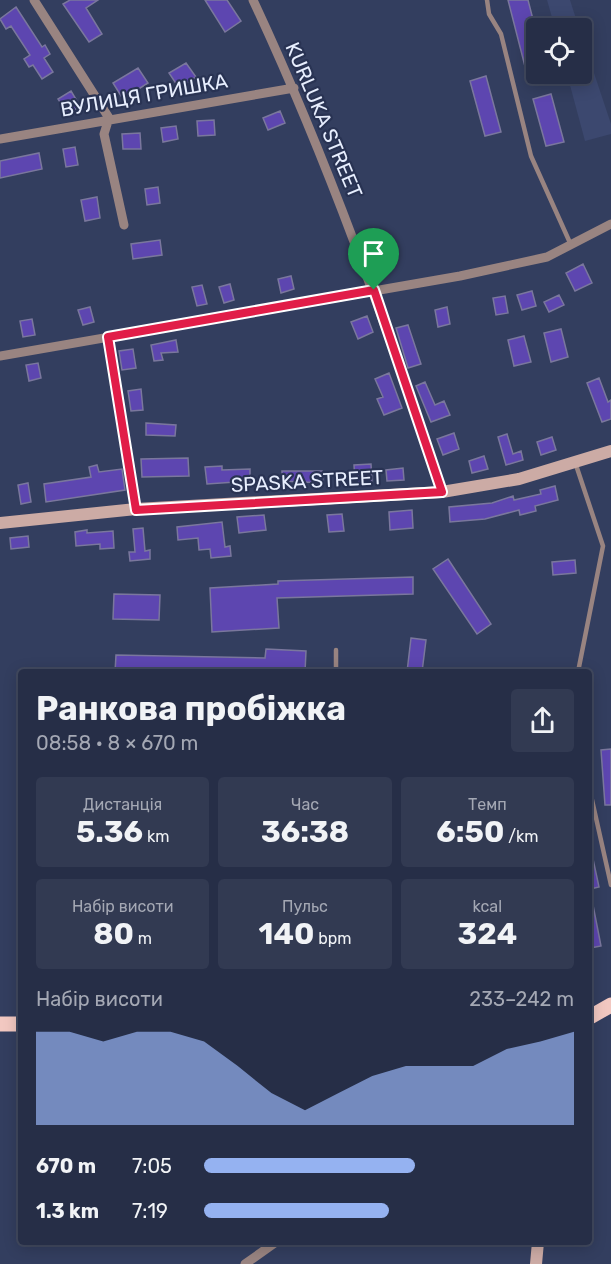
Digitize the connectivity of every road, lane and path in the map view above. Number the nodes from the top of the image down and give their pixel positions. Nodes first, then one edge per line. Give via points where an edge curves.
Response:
1 (34, 0) edge
2 (253, 0) edge
3 (487, 0) edge
4 (294, 88) junction
5 (110, 118) junction
6 (0, 139) edge
7 (611, 224) edge
8 (124, 225) dead end
9 (571, 245) junction
10 (374, 290) junction
11 (108, 337) junction
12 (0, 356) edge
13 (611, 451) edge
14 (575, 462) junction
15 (442, 492) junction
16 (136, 510) junction
17 (0, 523) edge
18 (336, 650) dead end
19 (336, 669) edge
20 (579, 669) edge
21 (592, 799) edge
22 (611, 885) edge
23 (611, 1005) edge
24 (592, 1016) edge
25 (0, 1024) edge
26 (18, 1024) edge
27 (272, 1245) edge
28 (538, 1245) edge
29 (245, 1264) edge
30 (536, 1264) edge

1 - 5 street
2 - 4 street, KURLUKA STREET
3 - 9 lane via 489,14 501,34 531,156
4 - 5 street, ВУЛИЦЯ ГРИШКА
4 - 10 street, KURLUKA STREET
5 - 6 street, ВУЛИЦЯ ГРИШКА
5 - 8 street via 104,134
7 - 9 street
9 - 10 street via 547,257
10 - 11 street
10 - 15 street, KURLUKA STREET
11 - 12 street
11 - 16 lane
13 - 14 street, SPASKA STREET
14 - 15 street, SPASKA STREET via 519,479
14 - 20 lane via 603,546
15 - 16 street, SPASKA STREET
16 - 17 street, SPASKA STREET
18 - 19 lane
21 - 22 lane
23 - 24 main road
25 - 26 main road
27 - 29 street
28 - 30 street

